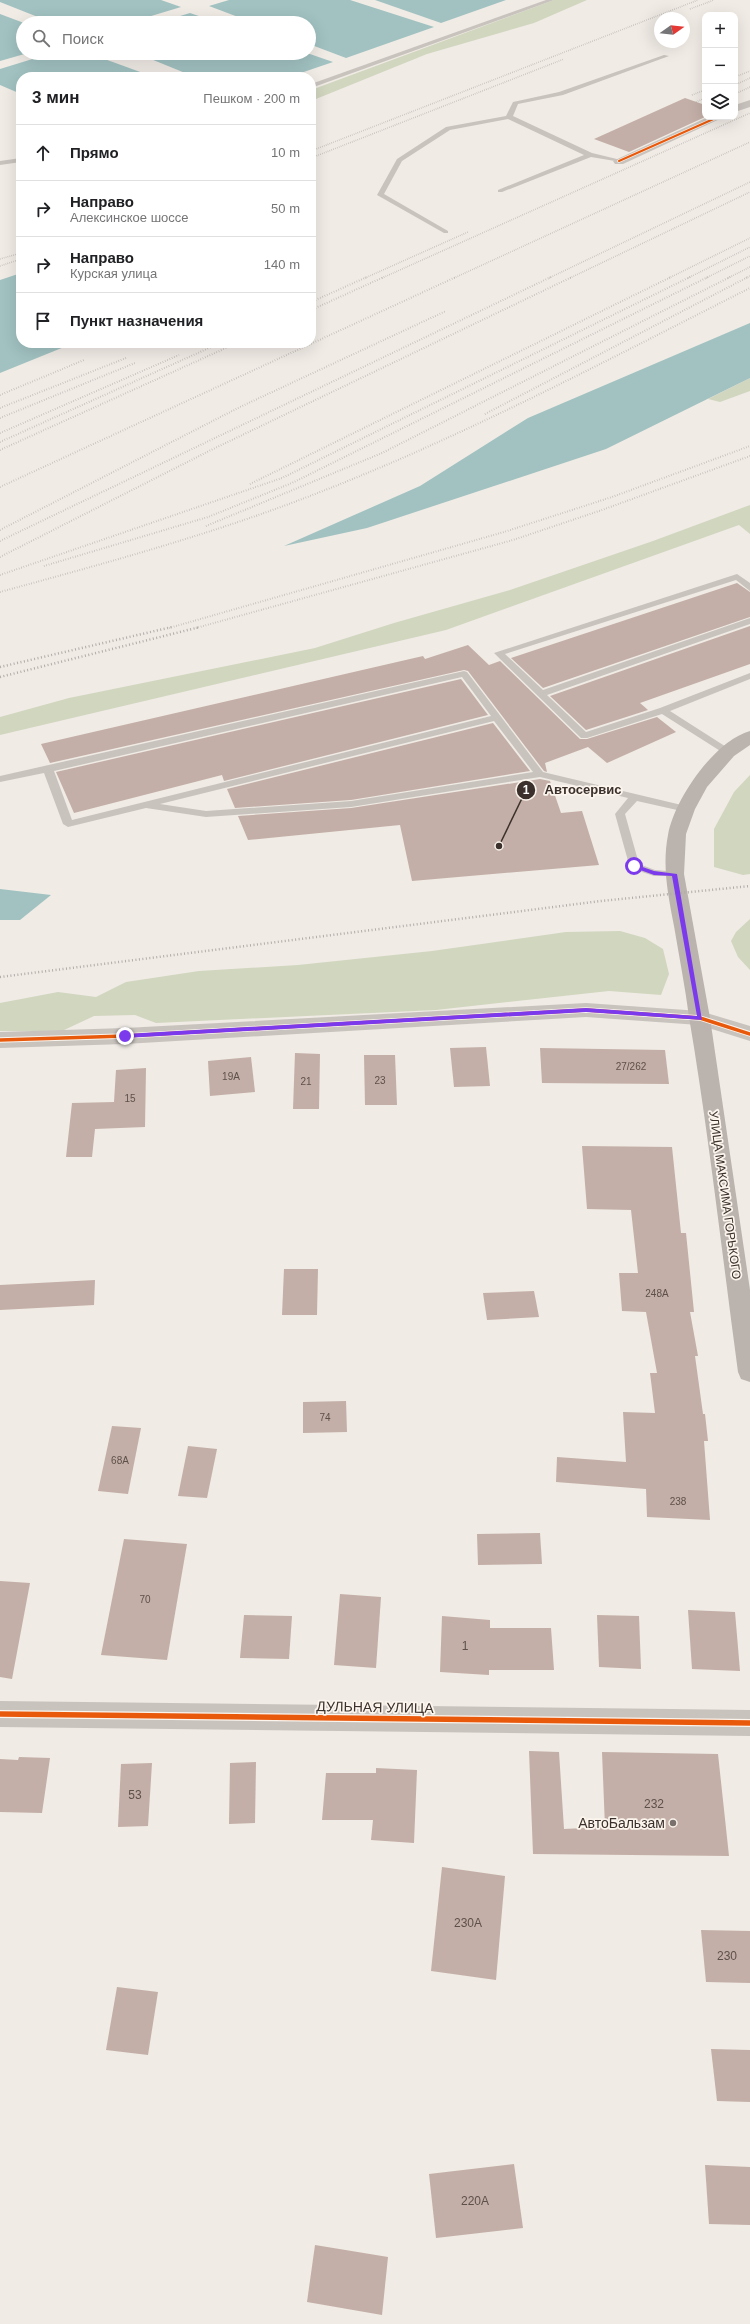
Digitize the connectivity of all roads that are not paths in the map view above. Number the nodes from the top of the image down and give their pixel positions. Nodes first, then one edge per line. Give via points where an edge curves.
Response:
1 (551, 0) edge
2 (666, 56) dead end
3 (316, 84) edge
4 (750, 103) edge
5 (738, 108) edge
6 (509, 117) junction
7 (711, 120) edge
8 (590, 155) junction
9 (16, 161) edge
10 (618, 161) joint
11 (0, 163) edge
12 (500, 191) dead end
13 (446, 232) dead end
14 (750, 588) edge
15 (750, 621) edge
16 (750, 676) edge
17 (541, 694) junction
18 (663, 710) junction
19 (497, 717) junction
20 (750, 736) edge
21 (728, 752) junction
22 (48, 769) junction
23 (540, 774) junction
24 (0, 779) edge
25 (635, 797) junction
26 (144, 805) junction
27 (686, 809) junction
28 (674, 874) junction
29 (700, 1018) junction
30 (750, 1034) edge
31 (0, 1040) edge
32 (750, 1372) edge
33 (0, 1714) edge
34 (750, 1723) edge

1 - 3 lane
2 - 6 lane via 561,94 515,103
4 - 5 street
6 - 8 lane
6 - 13 lane via 448,128 399,160 380,195
7 - 10 street
8 - 10 lane
8 - 12 lane
9 - 11 lane
14 - 17 lane via 737,578 499,653
15 - 17 lane
16 - 18 lane
17 - 18 lane via 584,736
18 - 21 lane
19 - 22 lane via 464,674
19 - 23 lane
19 - 26 lane
20 - 21 main road, УЛИЦА МАКСИМА ГОРЬКОГО
21 - 27 main road, УЛИЦА МАКСИМА ГОРЬКОГО via 699,784
22 - 24 lane
22 - 26 lane via 68,824
23 - 25 lane
23 - 26 lane via 351,804 206,814
25 - 27 lane
25 - 28 lane via 620,814 634,866 654,873
27 - 28 main road, УЛИЦА МАКСИМА ГОРЬКОГО via 677,834
28 - 29 main road, УЛИЦА МАКСИМА ГОРЬКОГО
29 - 30 street
29 - 31 street via 586,1010 125,1036
29 - 32 main road, УЛИЦА МАКСИМА ГОРЬКОГО
33 - 34 street, ДУЛЬНАЯ УЛИЦА

